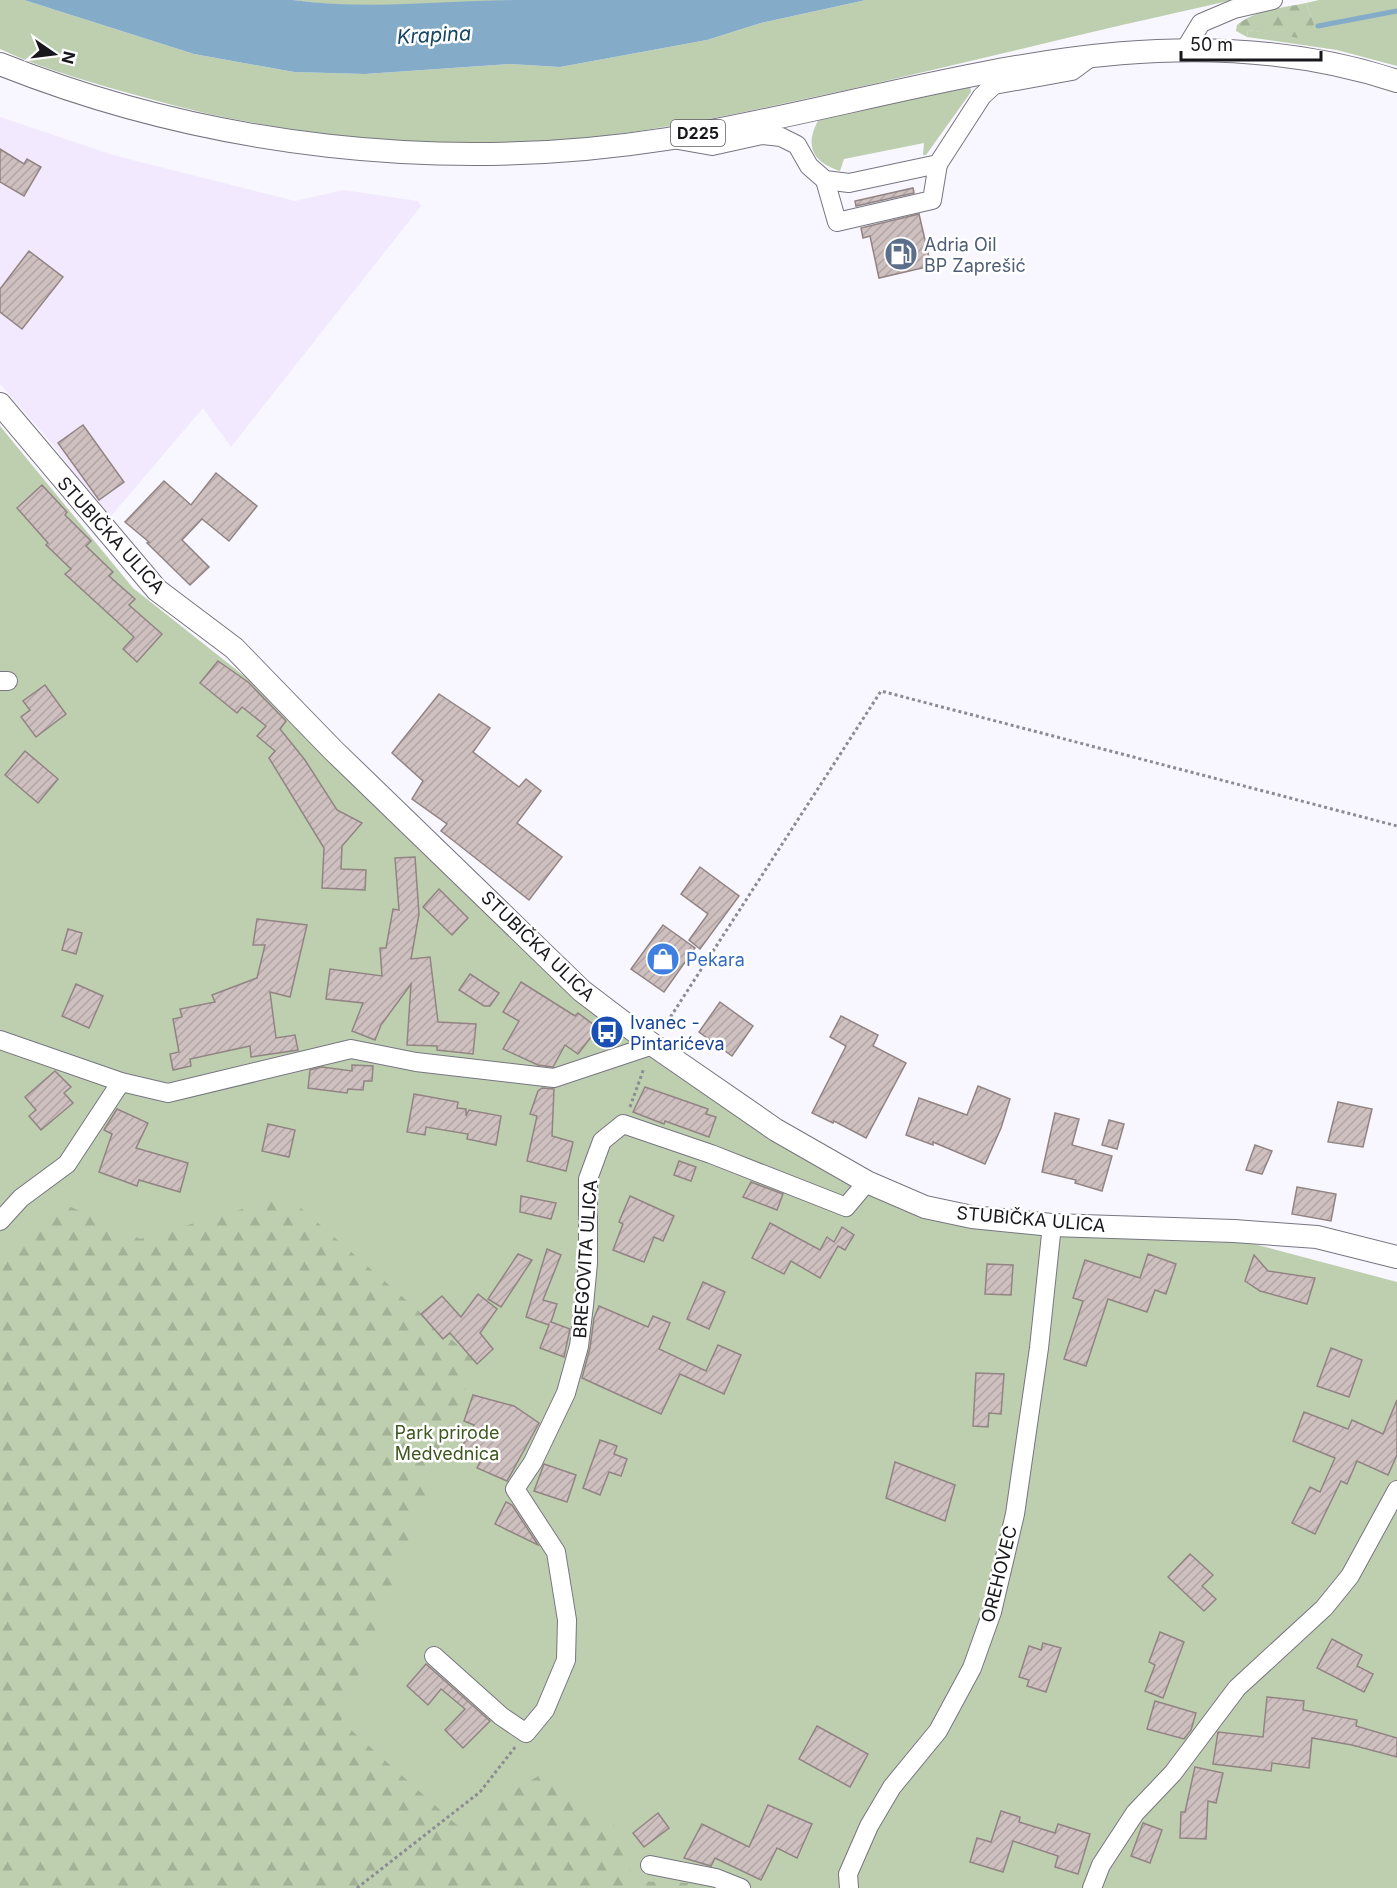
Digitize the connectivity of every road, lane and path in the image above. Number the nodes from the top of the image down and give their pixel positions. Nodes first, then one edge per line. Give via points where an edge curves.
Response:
1 (1273, 0) edge
2 (1187, 46) junction
3 (1096, 53) junction
4 (0, 64) edge
5 (1397, 81) edge
6 (668, 138) junction
7 (938, 164) junction
8 (825, 180) junction
9 (0, 404) edge
10 (1397, 826) edge
11 (0, 1040) edge
12 (652, 1045) junction
13 (121, 1082) junction
14 (623, 1124) junction
15 (867, 1182) junction
16 (0, 1221) edge
17 (1052, 1225) junction
18 (1397, 1257) edge
19 (1397, 1490) edge
20 (434, 1656) dead end
21 (526, 1733) junction
22 (650, 1865) dead end
23 (357, 1888) edge
24 (741, 1888) edge
25 (849, 1888) edge
26 (1092, 1888) edge

1 - 2 street via 1234,9 1201,23
2 - 3 main road, D225
2 - 5 main road, D225 via 1295,54
3 - 6 main road, D225 via 980,70
3 - 7 street via 1072,71 994,85 982,96
4 - 6 main road, D225 via 157,114 236,132 316,144 417,152 510,153
6 - 8 street via 712,146 762,135 781,137 797,145 809,166
7 - 8 street via 849,183
7 - 8 street via 932,200 837,222
9 - 12 main road, STUBIČKA ULICA via 157,590 234,648 333,750 582,991
10 - 12 path via 881,691
11 - 13 street
12 - 13 street via 554,1078 416,1062 351,1049 168,1093
12 - 14 path
12 - 15 main road, STUBIČKA ULICA via 776,1130
13 - 16 street via 67,1164 21,1198
14 - 15 street via 846,1207
14 - 21 street, BREGOVITA ULICA via 602,1141 588,1179 584,1305 579,1346 566,1393 533,1462 515,1488 556,1552 567,1620 566,1660 545,1710
15 - 17 main road, STUBIČKA ULICA via 925,1207 972,1217
17 - 18 main road, STUBIČKA ULICA via 1317,1237
17 - 25 street, OREHOVEC via 1015,1514 992,1612 972,1668 938,1731 892,1787 869,1826 848,1874
19 - 26 street via 1350,1576 1324,1608 1237,1688 1192,1751 1135,1813 1101,1865
20 - 21 street via 501,1716
21 - 23 path via 480,1792
22 - 24 street via 716,1878

